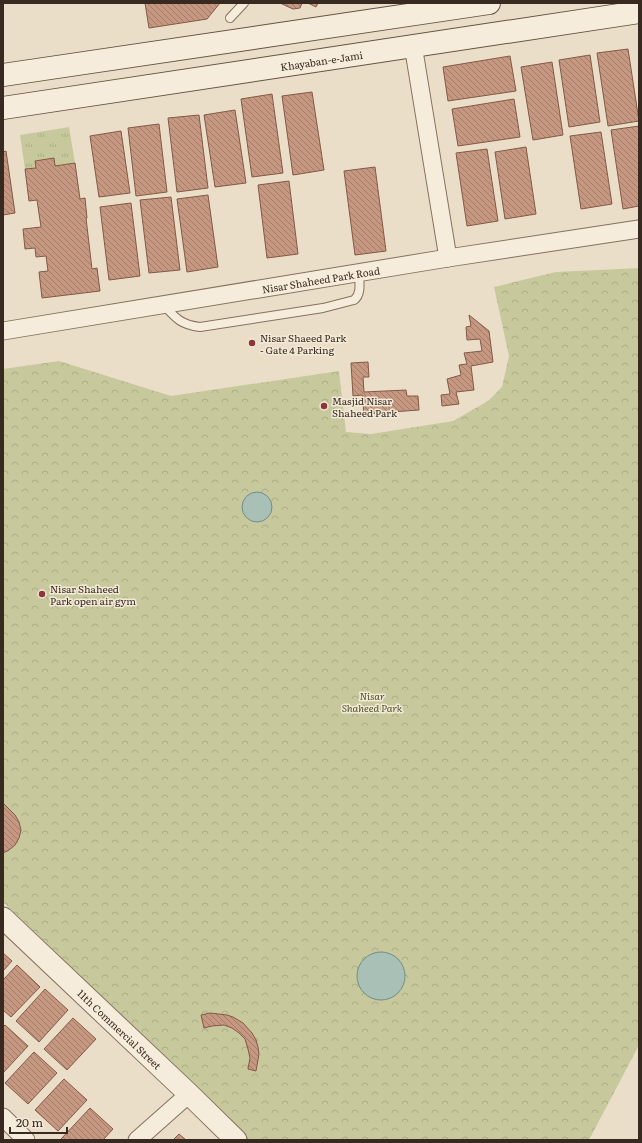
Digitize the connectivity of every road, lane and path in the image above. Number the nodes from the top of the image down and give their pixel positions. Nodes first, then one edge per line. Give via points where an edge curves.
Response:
1 (244, 3) edge
2 (489, 3) edge
3 (639, 12) edge
4 (230, 18) dead end
5 (413, 45) junction
6 (3, 75) edge
7 (3, 108) edge
8 (639, 228) edge
9 (448, 258) junction
10 (359, 273) junction
11 (164, 305) junction
12 (3, 331) edge
13 (3, 918) edge
14 (189, 1094) junction
15 (3, 1117) edge
16 (26, 1140) edge
17 (137, 1140) edge
18 (236, 1140) edge

1 - 4 lane
2 - 6 main road
3 - 5 main road, Khayaban-e-Jami
5 - 7 main road, Khayaban-e-Jami
5 - 9 street
8 - 9 street, Nisar Shaheed Park Road
9 - 10 street, Nisar Shaheed Park Road
10 - 11 street, Nisar Shaheed Park Road
10 - 11 lane via 357,298 323,308 200,327 183,323
11 - 12 street, Nisar Shaheed Park Road
13 - 14 street, 11th Commercial Street
14 - 17 street
14 - 18 street, 11th Commercial Street
15 - 16 street

